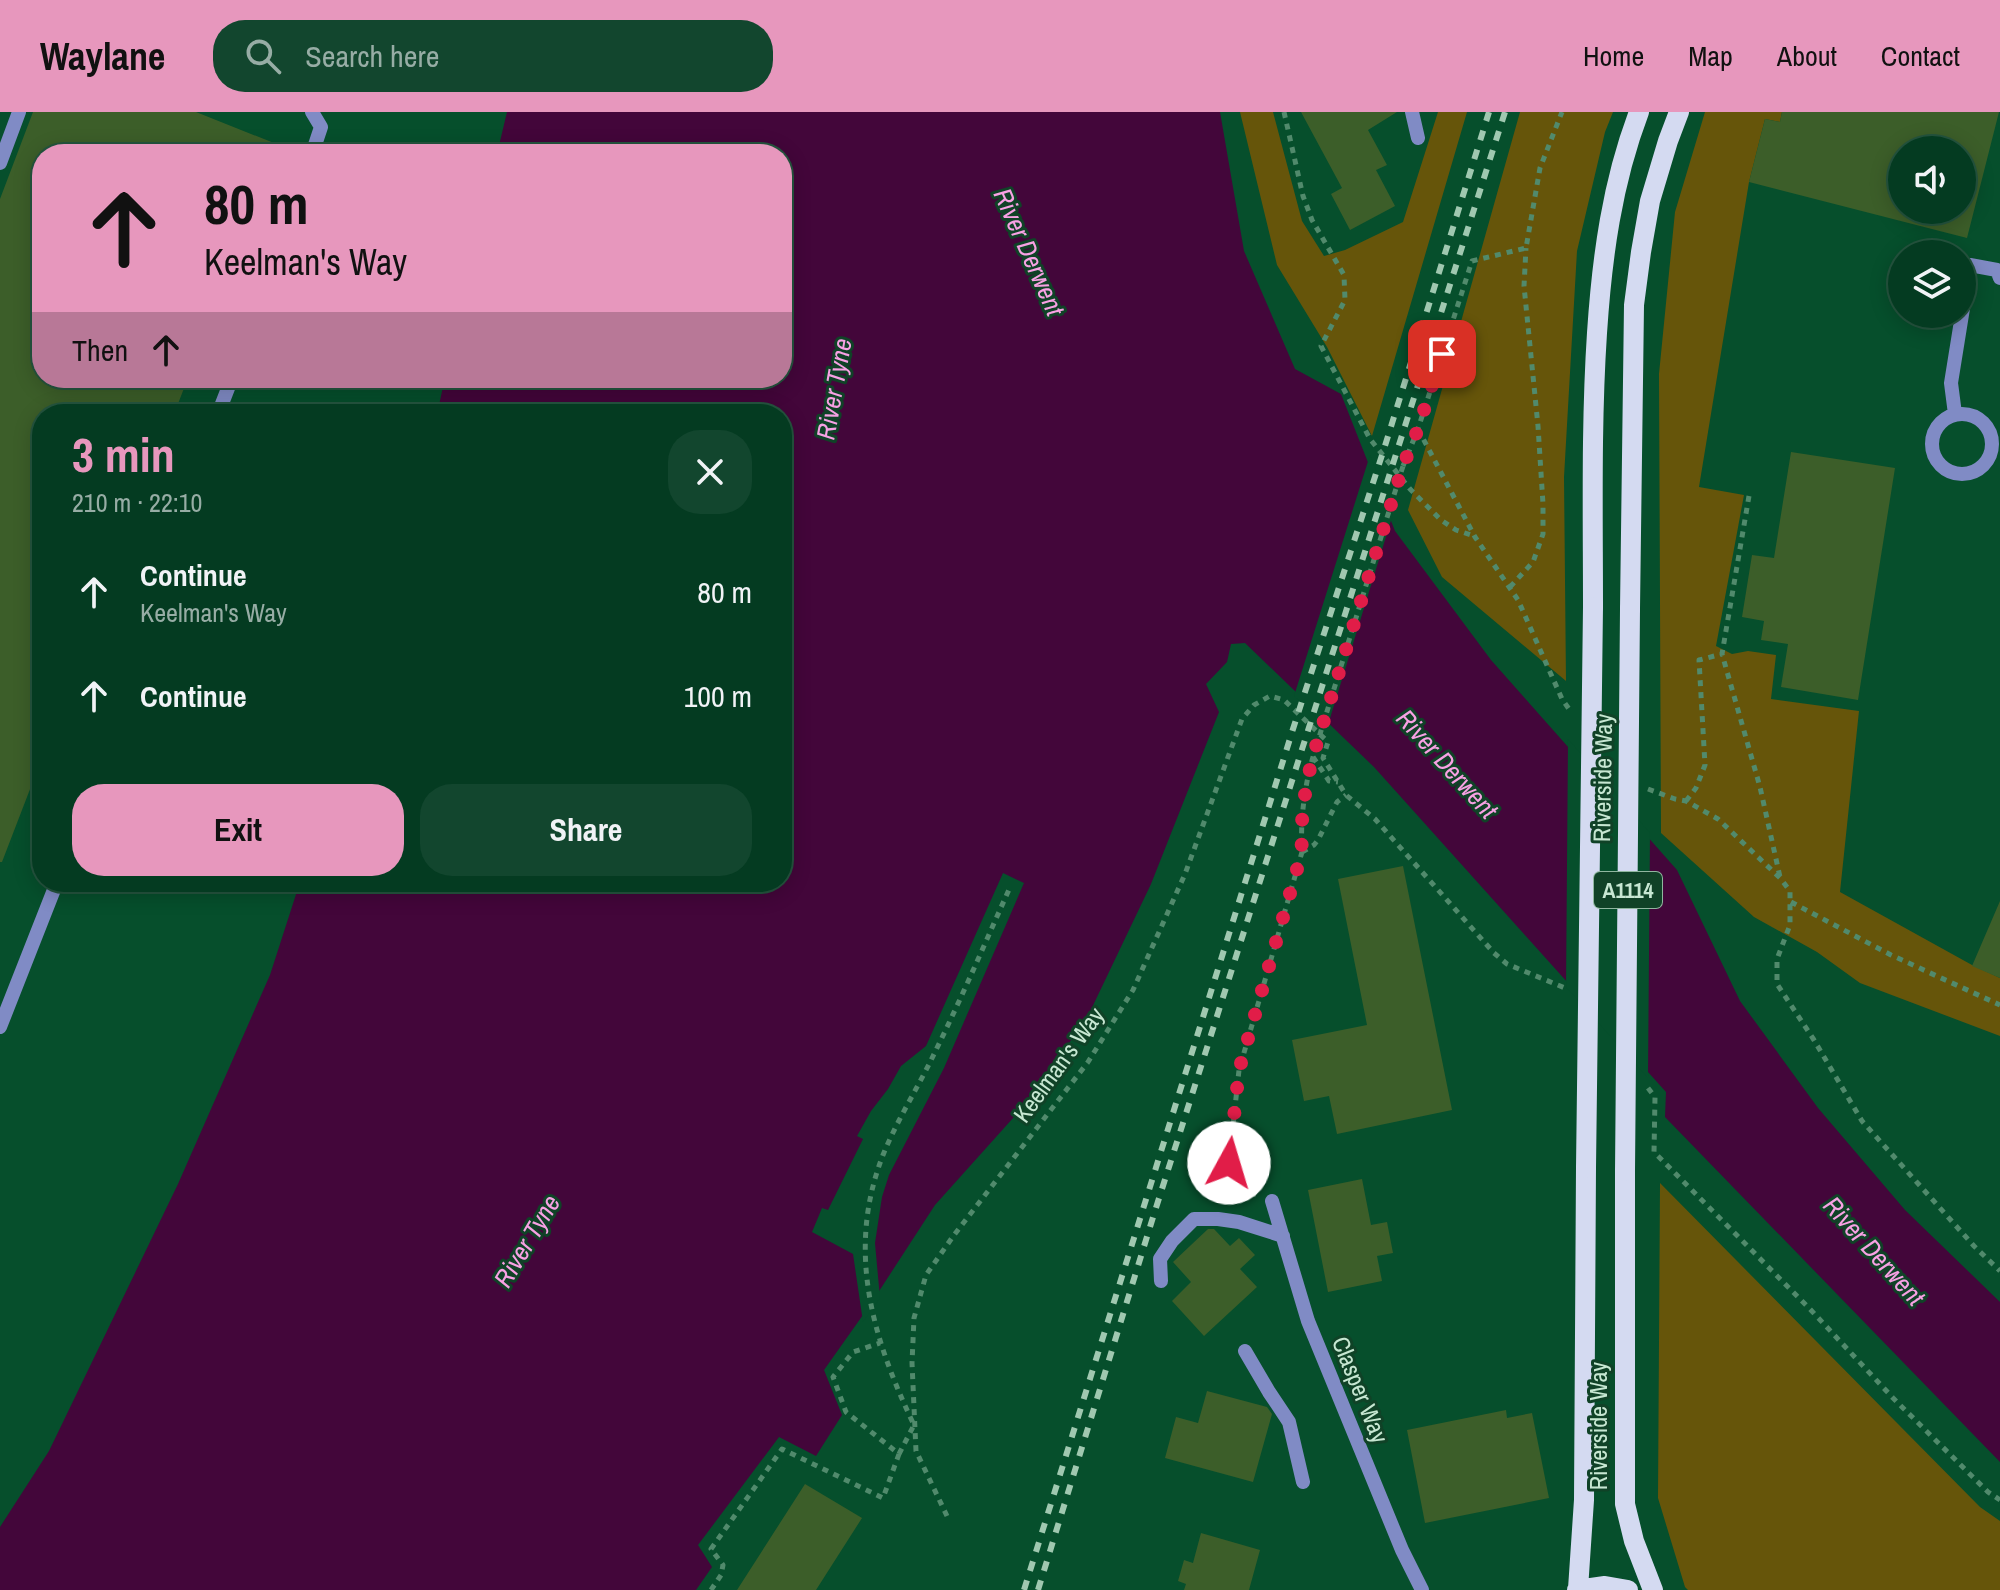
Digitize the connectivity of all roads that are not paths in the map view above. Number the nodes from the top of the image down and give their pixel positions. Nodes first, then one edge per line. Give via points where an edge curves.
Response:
1 (19, 112) edge
2 (312, 112) edge
3 (1412, 112) edge
4 (1639, 112) edge
5 (1679, 112) edge
6 (1418, 138) dead end
7 (315, 144) edge
8 (0, 163) edge
9 (2000, 278) edge
10 (1955, 414) junction
11 (1995, 428) edge
12 (53, 892) edge
13 (0, 1027) edge
14 (1272, 1201) road end
15 (1283, 1236) junction
16 (1161, 1281) dead end
17 (1245, 1351) dead end
18 (1303, 1482) dead end
19 (1422, 1590) edge
20 (1577, 1590) edge
21 (1628, 1590) edge
22 (1653, 1590) edge

1 - 8 street
2 - 7 street via 321,127
3 - 6 street
4 - 20 main road, Riverside Way / A1114, bridge via 1608,226 1594,383 1584,1500
5 - 22 main road, Riverside Way / A1114, bridge via 1650,201 1634,305 1625,1504
9 - 10 street via 1997,270 1970,265 1951,383
10 - 11 street via 1971,415
10 - 11 street via 1941,422 1932,441 1933,455 1945,470 1962,475 1982,467 1989,459
12 - 13 street
14 - 15 street, Clasper Way
15 - 16 street via 1239,1222 1194,1219 1160,1259
15 - 19 street, Clasper Way via 1308,1321
17 - 18 street via 1289,1422
20 - 21 main road, A1114

